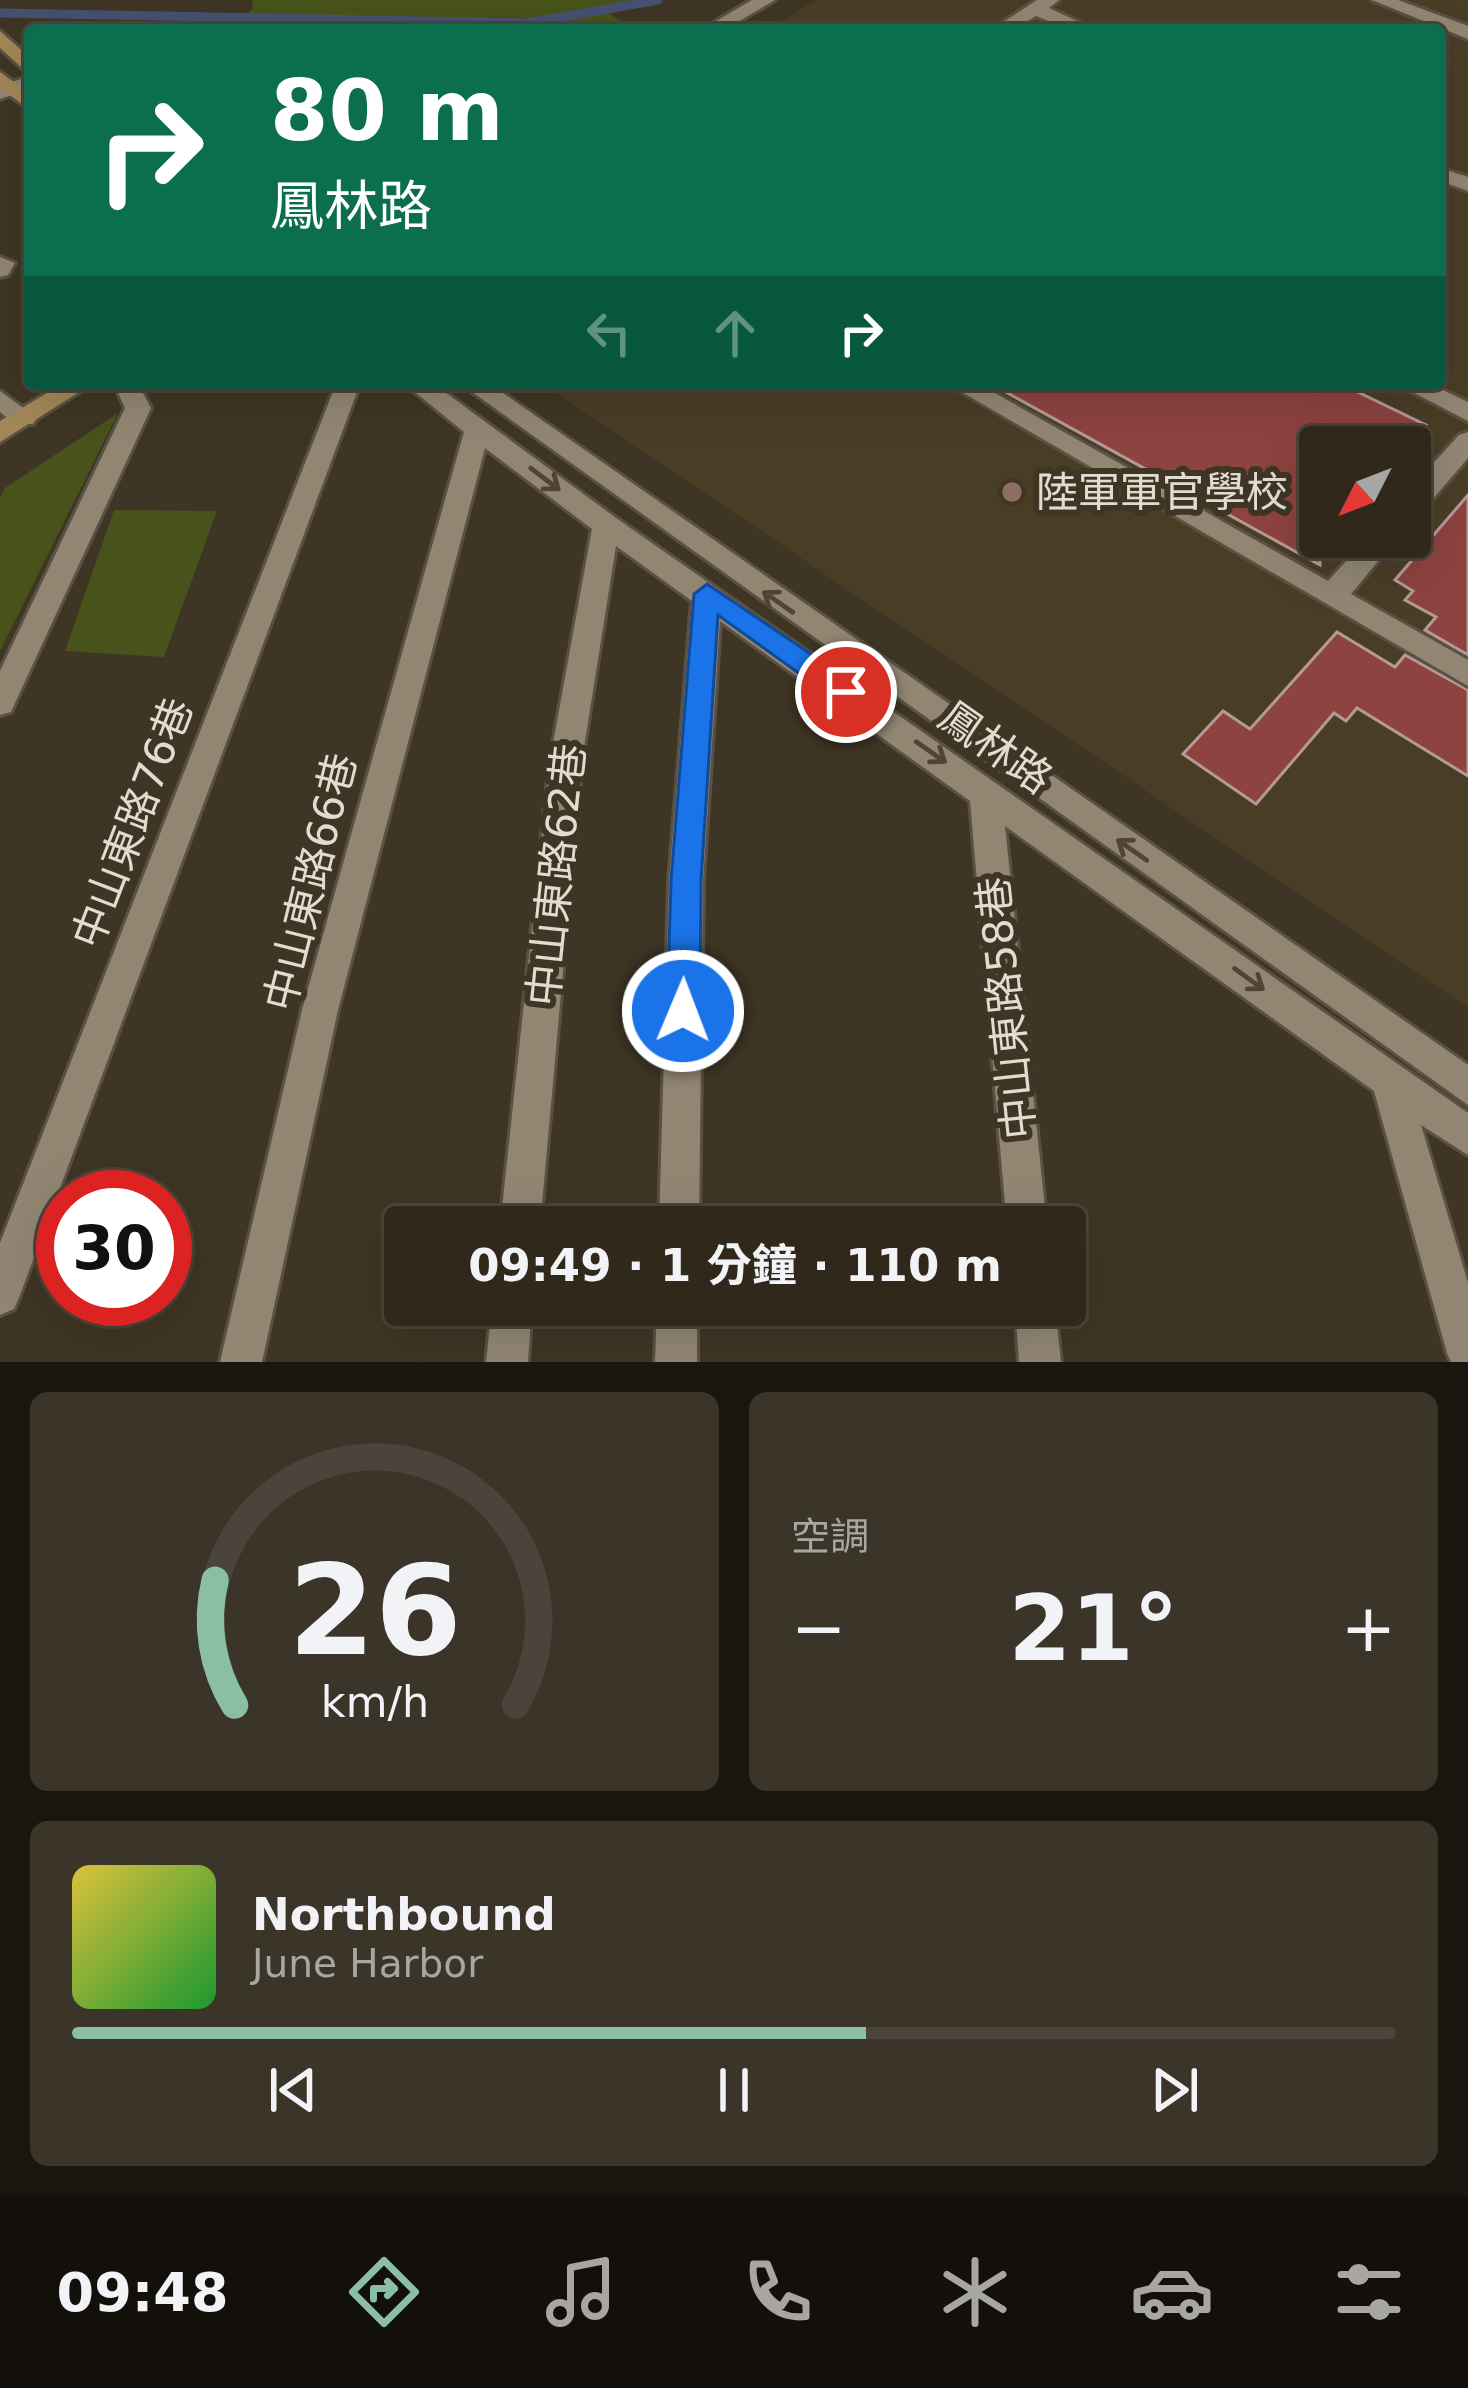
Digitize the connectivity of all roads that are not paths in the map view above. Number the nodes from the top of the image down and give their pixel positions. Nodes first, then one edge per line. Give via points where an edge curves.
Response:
1 (766, 0) edge
2 (1381, 0) edge
3 (1042, 4) edge
4 (1420, 15) junction
5 (721, 24) edge
6 (1010, 24) edge
7 (1077, 24) edge
8 (1409, 24) edge
9 (1444, 24) edge
10 (0, 37) edge
11 (24, 63) edge
12 (70, 390) edge
13 (129, 390) edge
14 (346, 390) edge
15 (425, 390) edge
16 (481, 390) edge
17 (971, 390) edge
18 (1422, 390) edge
19 (0, 399) edge
20 (1468, 412) edge
21 (25, 418) junction
22 (478, 428) junction
23 (0, 434) edge
24 (1468, 441) edge
25 (1431, 483) edge
26 (606, 525) junction
27 (1365, 558) edge
28 (707, 594) junction
29 (1332, 596) junction
30 (1468, 674) edge
31 (0, 703) edge
32 (985, 790) junction
33 (1389, 1080) junction
34 (1468, 1087) edge
35 (1468, 1136) edge
36 (522, 1206) edge
37 (679, 1206) edge
38 (1025, 1206) edge
39 (0, 1295) edge
40 (510, 1326) edge
41 (677, 1326) edge
42 (1037, 1326) edge
43 (1468, 1354) edge
44 (241, 1362) edge
45 (507, 1362) edge
46 (676, 1362) edge
47 (1040, 1362) edge

1 - 5 street
2 - 4 street
3 - 6 street
3 - 7 street
4 - 8 street
4 - 9 street
10 - 11 main road
12 - 21 main road
13 - 31 street via 138,408
14 - 39 street, 中山東路76巷
15 - 22 street, 鳳林路
34 -> 16 street, 鳳林路
17 - 29 street
18 - 20 street
19 - 21 street
21 - 23 main road
22 -> 26 street, 鳳林路
22 - 44 street, 中山東路66巷 via 364,844
24 - 25 street
26 - 28 street, 鳳林路
26 - 36 street, 中山東路62巷 via 566,760
27 - 29 street
28 -> 32 street, 鳳林路
28 - 37 street via 686,881
29 - 30 street
32 -> 33 street, 鳳林路
32 - 38 street, 中山東路58巷
33 - 35 street, 鳳林路
33 - 43 street
40 - 45 street
41 - 46 street
42 - 47 street

